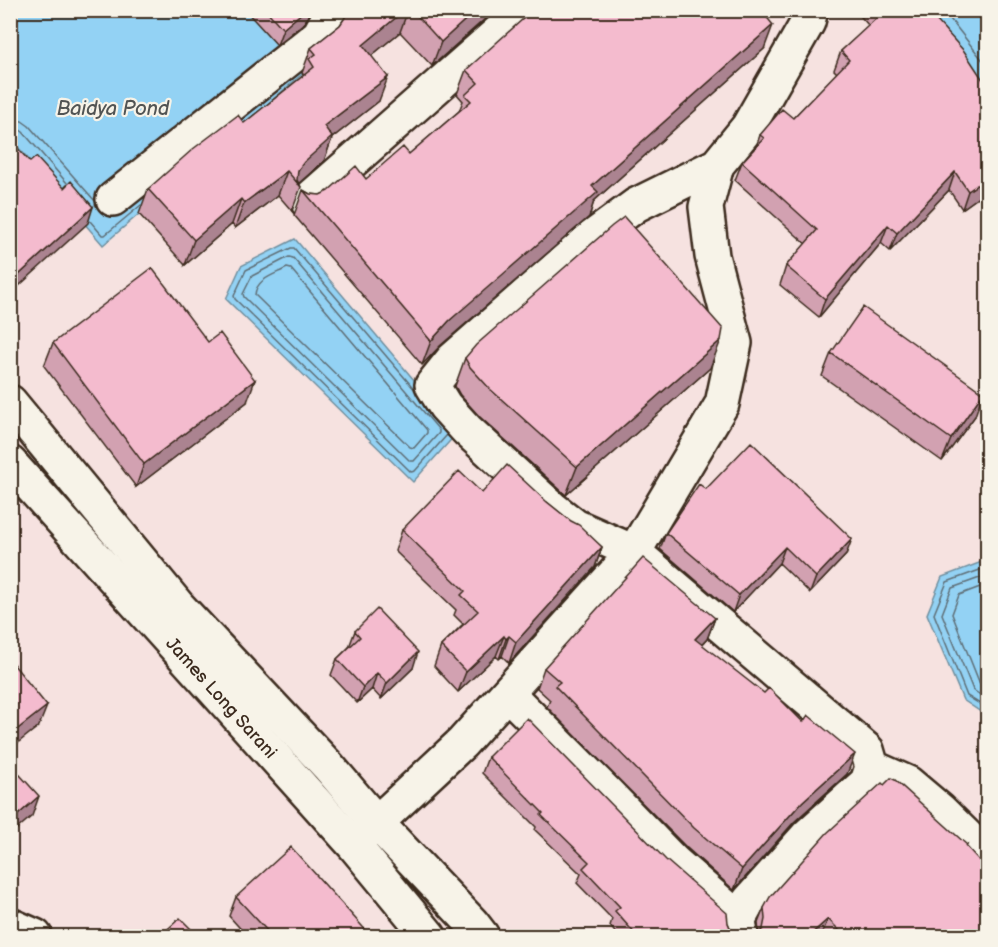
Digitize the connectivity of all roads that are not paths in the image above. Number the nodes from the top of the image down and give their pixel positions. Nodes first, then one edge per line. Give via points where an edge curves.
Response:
1 (330, 10) edge
2 (524, 10) edge
3 (811, 10) edge
4 (717, 165) junction
5 (113, 199) dead end
6 (307, 201) dead end
7 (10, 402) edge
8 (10, 463) edge
9 (634, 552) junction
10 (507, 693) junction
11 (277, 711) junction
12 (253, 733) junction
13 (872, 767) junction
14 (376, 822) junction
15 (353, 844) junction
16 (987, 857) edge
17 (10, 925) edge
18 (740, 928) edge
19 (35, 936) edge
20 (429, 936) edge
21 (482, 936) edge

1 - 5 street via 319,34
2 - 6 street
3 - 4 street via 808,22 748,127
4 - 9 street via 706,207 712,256 735,343 722,404
4 - 9 street via 636,205 590,239 452,360 432,385 467,430 552,508 575,526
7 - 11 street via 178,606
8 - 12 street, James Long Sarani
9 - 10 street
9 - 13 street via 867,750
10 - 14 street via 462,743
10 - 18 street
11 - 12 street
11 - 14 street
12 - 15 street, James Long Sarani
13 - 16 street via 908,783
13 - 18 street via 867,782 808,835 749,901
14 - 15 street
14 - 21 street
15 - 20 street, James Long Sarani
17 - 19 street

